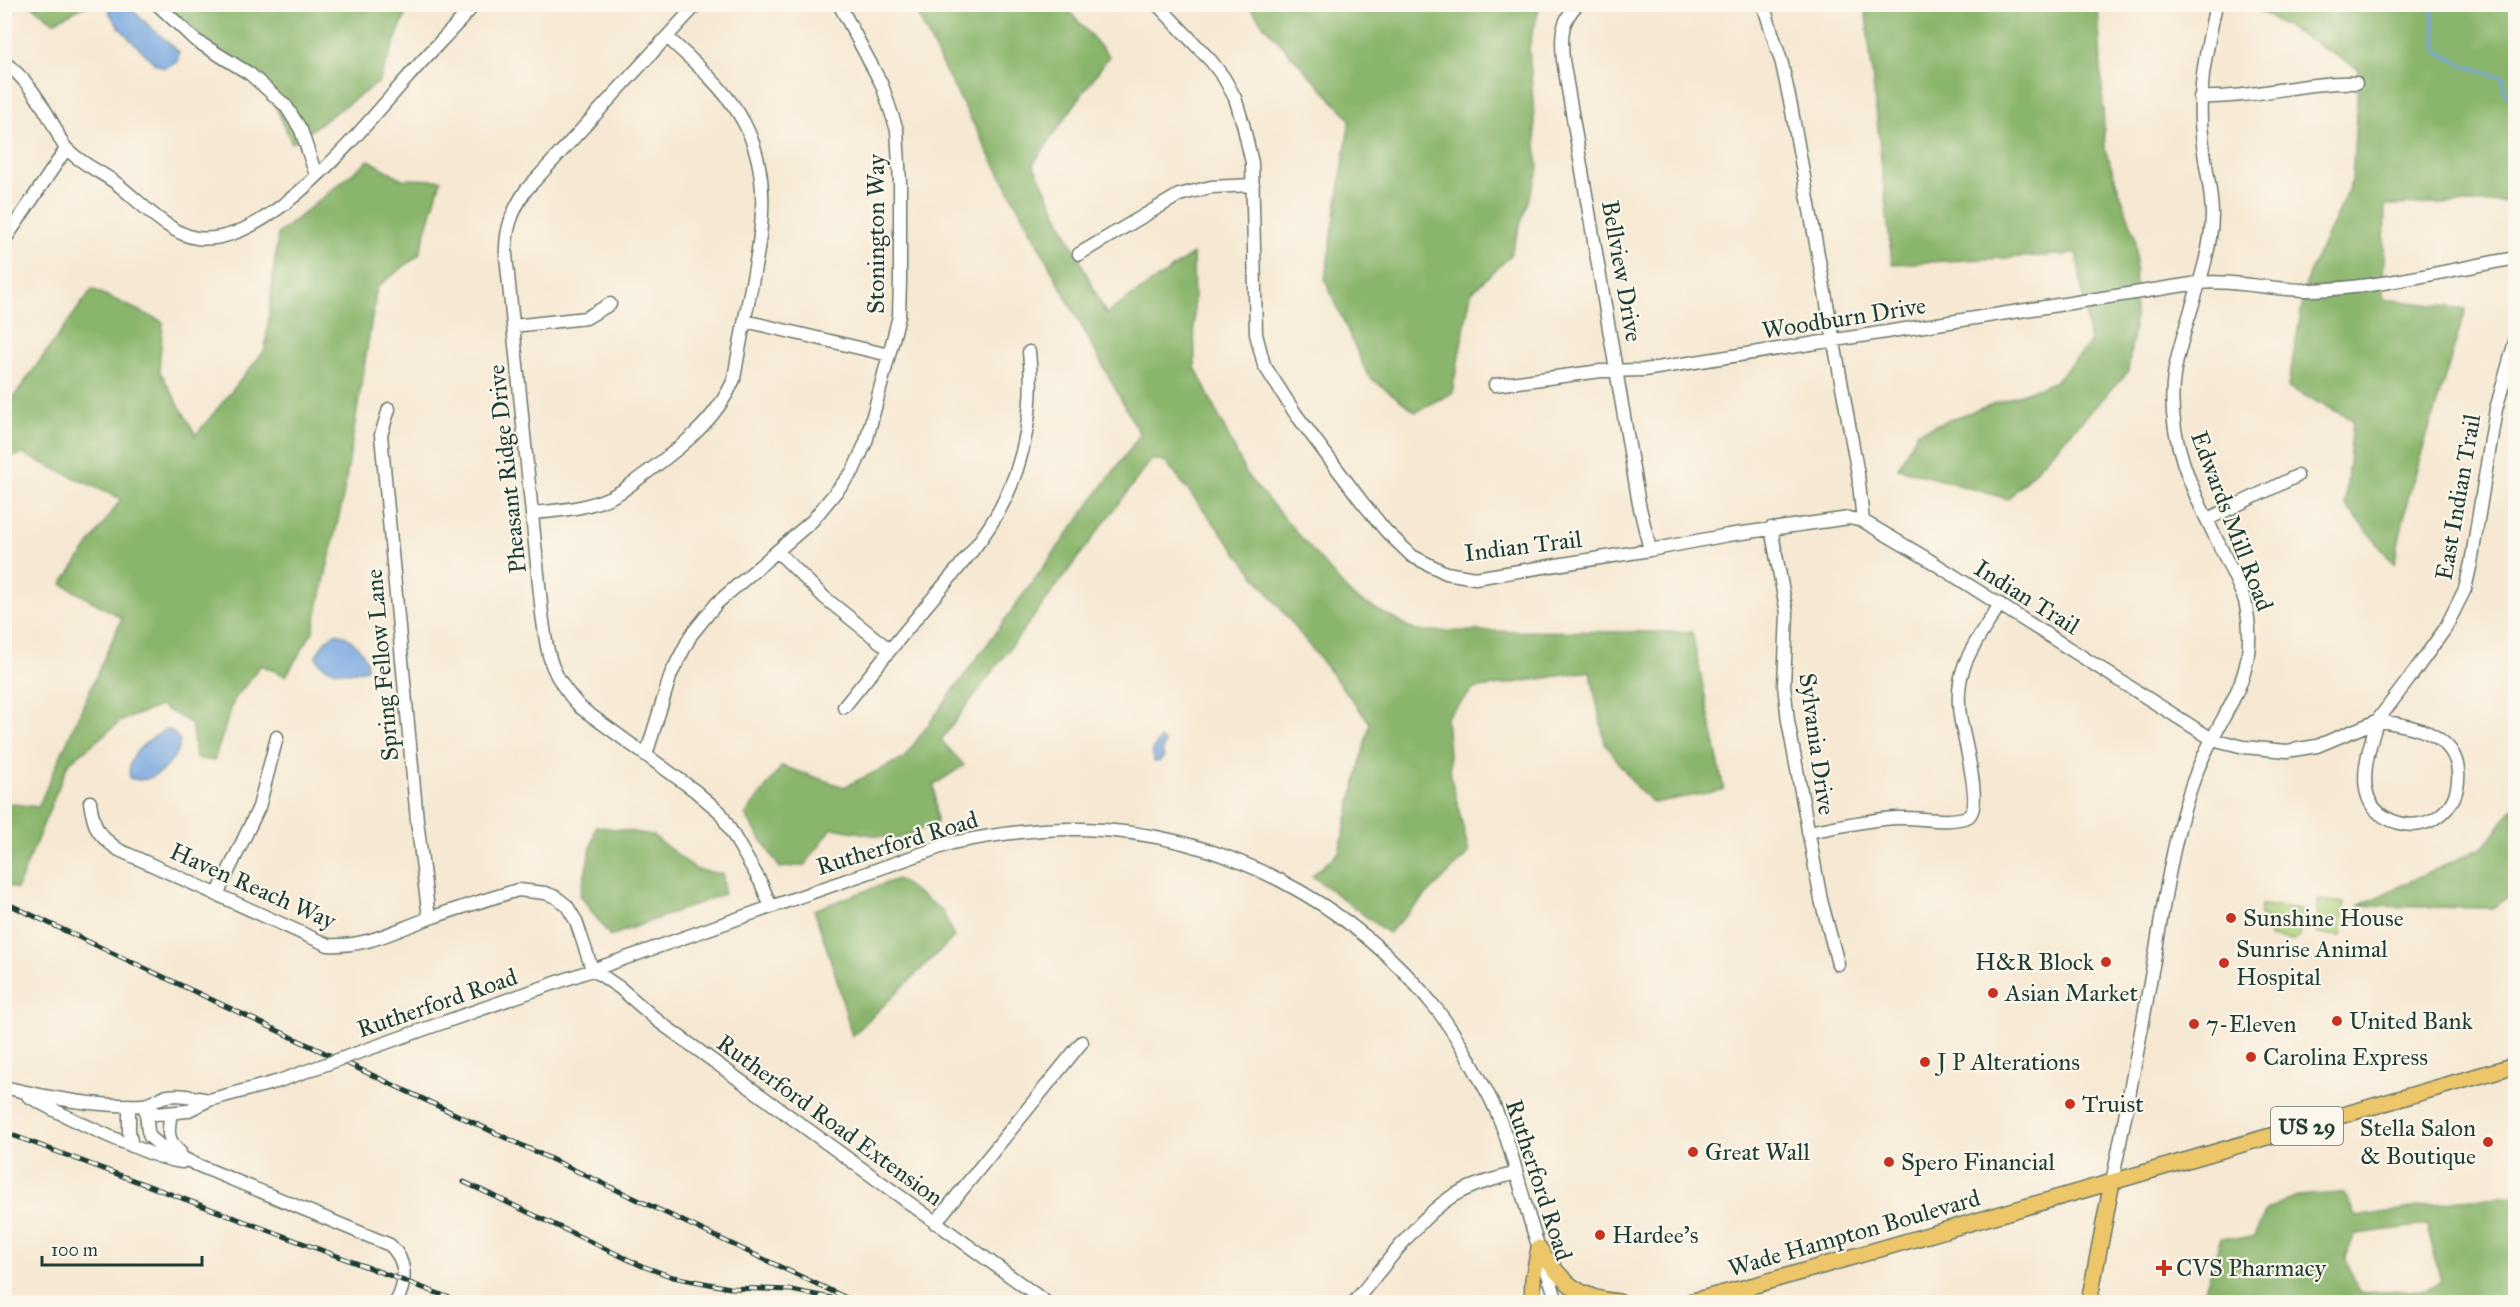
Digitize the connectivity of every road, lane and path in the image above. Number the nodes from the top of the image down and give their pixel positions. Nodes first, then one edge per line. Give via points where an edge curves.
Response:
1 (157, 4) edge
2 (475, 4) edge
3 (697, 4) edge
4 (839, 4) edge
5 (1157, 4) edge
6 (1578, 4) edge
7 (1763, 4) edge
8 (2216, 4) edge
9 (667, 37) junction
10 (4, 62) edge
11 (2356, 83) dead end
12 (2200, 97) junction
13 (66, 149) junction
14 (316, 175) junction
15 (1253, 185) junction
16 (4, 241) edge
17 (1079, 254) dead end
18 (2516, 258) edge
19 (2198, 283) junction
20 (610, 304) dead end
21 (745, 321) junction
22 (513, 326) junction
23 (2516, 338) edge
24 (1834, 341) junction
25 (1029, 352) dead end
26 (890, 355) junction
27 (1618, 370) junction
28 (1495, 385) dead end
29 (389, 409) dead end
30 (2297, 476) dead end
31 (533, 513) junction
32 (2208, 519) junction
33 (1863, 521) junction
34 (1772, 528) junction
35 (1650, 550) junction
36 (778, 552) junction
37 (2000, 604) junction
38 (890, 650) junction
39 (844, 707) dead end
40 (2376, 721) junction
41 (277, 737) dead end
42 (2212, 739) junction
43 (646, 755) junction
44 (90, 802) dead end
45 (1808, 832) junction
46 (217, 895) junction
47 (771, 907) junction
48 (429, 918) junction
49 (1838, 964) dead end
50 (592, 969) junction
51 (1082, 1042) dead end
52 (2511, 1068) edge
53 (4, 1087) edge
54 (20, 1091) junction
55 (209, 1100) junction
56 (129, 1105) junction
57 (145, 1105) junction
58 (171, 1113) junction
59 (132, 1146) junction
60 (195, 1164) junction
61 (1516, 1173) junction
62 (2112, 1182) junction
63 (935, 1223) junction
64 (1539, 1248) junction
65 (396, 1302) edge
66 (1046, 1302) edge
67 (1354, 1302) edge
68 (1532, 1302) edge
69 (1557, 1302) edge
70 (1619, 1302) edge
71 (1689, 1302) edge
72 (2089, 1302) edge

1 - 14 street via 195,40 250,74 286,106 301,130
2 - 14 street via 359,134
3 - 9 street, Pheasant Ridge Drive
4 - 26 street, Stonington Way via 882,85 897,130 899,316
5 - 15 street, Indian Trail via 1211,61 1230,88 1249,149
6 - 27 street, Bellview Drive via 1562,30 1563,60
7 - 24 street via 1791,106
8 - 12 street, Edwards Mill Road
9 - 21 street via 704,71 732,105 745,125 759,161 762,225
9 - 22 street, Pheasant Ridge Drive via 518,202 506,242
10 - 13 street via 30,87
11 - 12 street via 2320,83 2219,98
12 - 19 street, Edwards Mill Road via 2212,214
13 - 14 street via 174,229 195,238 221,237 249,226 283,205
13 - 16 street
15 - 17 street via 1211,187 1179,195
15 - 35 street, Indian Trail via 1256,334 1264,365 1355,493 1402,547 1430,567 1475,578
18 - 19 street, Woodburn Drive via 2342,288 2286,290 2214,281
19 - 24 street, Woodburn Drive
19 - 32 street, Edwards Mill Road via 2175,373 2172,410 2180,457
20 - 22 street via 586,318
21 - 26 street
21 - 31 street via 734,379 709,421 607,501
22 - 31 street, Pheasant Ridge Drive
23 - 40 street, East Indian Trail via 2496,409 2465,589 2445,629
24 - 27 street, Woodburn Drive via 1644,370
24 - 33 street
25 - 38 street via 1029,410 1017,468 1002,505 953,574
26 - 36 street, Stonington Way via 866,442 853,471 812,521
27 - 28 street, Woodburn Drive
27 - 35 street, Bellview Drive
29 - 48 street, Spring Fellow Lane via 381,435
30 - 32 street
31 - 43 street, Pheasant Ridge Drive via 546,642 553,671 581,708
32 - 42 street, Edwards Mill Road via 2245,601 2251,637 2243,680
33 - 34 street, Indian Trail via 1842,517
33 - 37 street, Indian Trail
34 - 35 street, Indian Trail
34 - 45 street, Sylvania Drive via 1787,613 1784,685 1788,721
36 - 38 street via 825,598
36 - 43 street, Stonington Way via 717,603 690,635 671,675
37 - 42 street, Indian Trail
37 - 45 street via 1966,659 1958,686 1960,720 1974,792 1969,816 1883,819
38 - 39 street
40 - 40 street via 2422,730 2444,742 2452,752 2458,773 2457,789 2450,805 2436,818 2418,824 2399,823 2383,816 2371,802 2365,788 2365,764
40 - 42 street via 2295,751 2244,747
41 - 46 street via 259,807
42 - 62 street, Edwards Mill Road via 2197,772 2177,837
43 - 47 street, Pheasant Ridge Drive via 720,812
44 - 46 street, Haven Reach Way via 94,825 119,850
45 - 49 street, Sylvania Drive
46 - 48 street, Haven Reach Way via 328,945 350,946 376,940
47 - 50 street, Rutherford Road
47 - 61 street, Rutherford Road via 931,850 992,835 1049,829 1117,831 1173,840 1218,854 1268,874 1330,909 1370,939 1420,989 1452,1030 1488,1093
48 - 50 street, Haven Reach Way via 518,890 545,892 567,906
50 - 55 street, Rutherford Road, bridge via 276,1082
50 - 63 street, Rutherford Road Extension
51 - 63 street
52 - 62 main road, Wade Hampton Boulevard / US 29
53 - 54 street, Rutherford Road
54 - 56 street, Rutherford Road
54 - 59 street via 62,1116
55 - 57 street, Rutherford Road via 178,1095
55 - 58 street, Rutherford Road via 187,1111
56 - 57 street, Rutherford Road
56 - 59 street
57 - 58 street, Rutherford Road via 156,1114
57 - 60 street via 150,1137
58 - 60 street via 167,1132 170,1142
59 - 60 street via 164,1159
60 - 65 street via 390,1245 401,1257 404,1273
61 - 64 street, Rutherford Road
61 - 67 street via 1469,1188 1439,1206
62 - 71 main road, Wade Hampton Boulevard / US 29
62 - 72 main road
63 - 66 street, Rutherford Road Extension
64 - 68 main road
64 - 69 street, Rutherford Road
64 - 70 main road via 1556,1274 1573,1289

